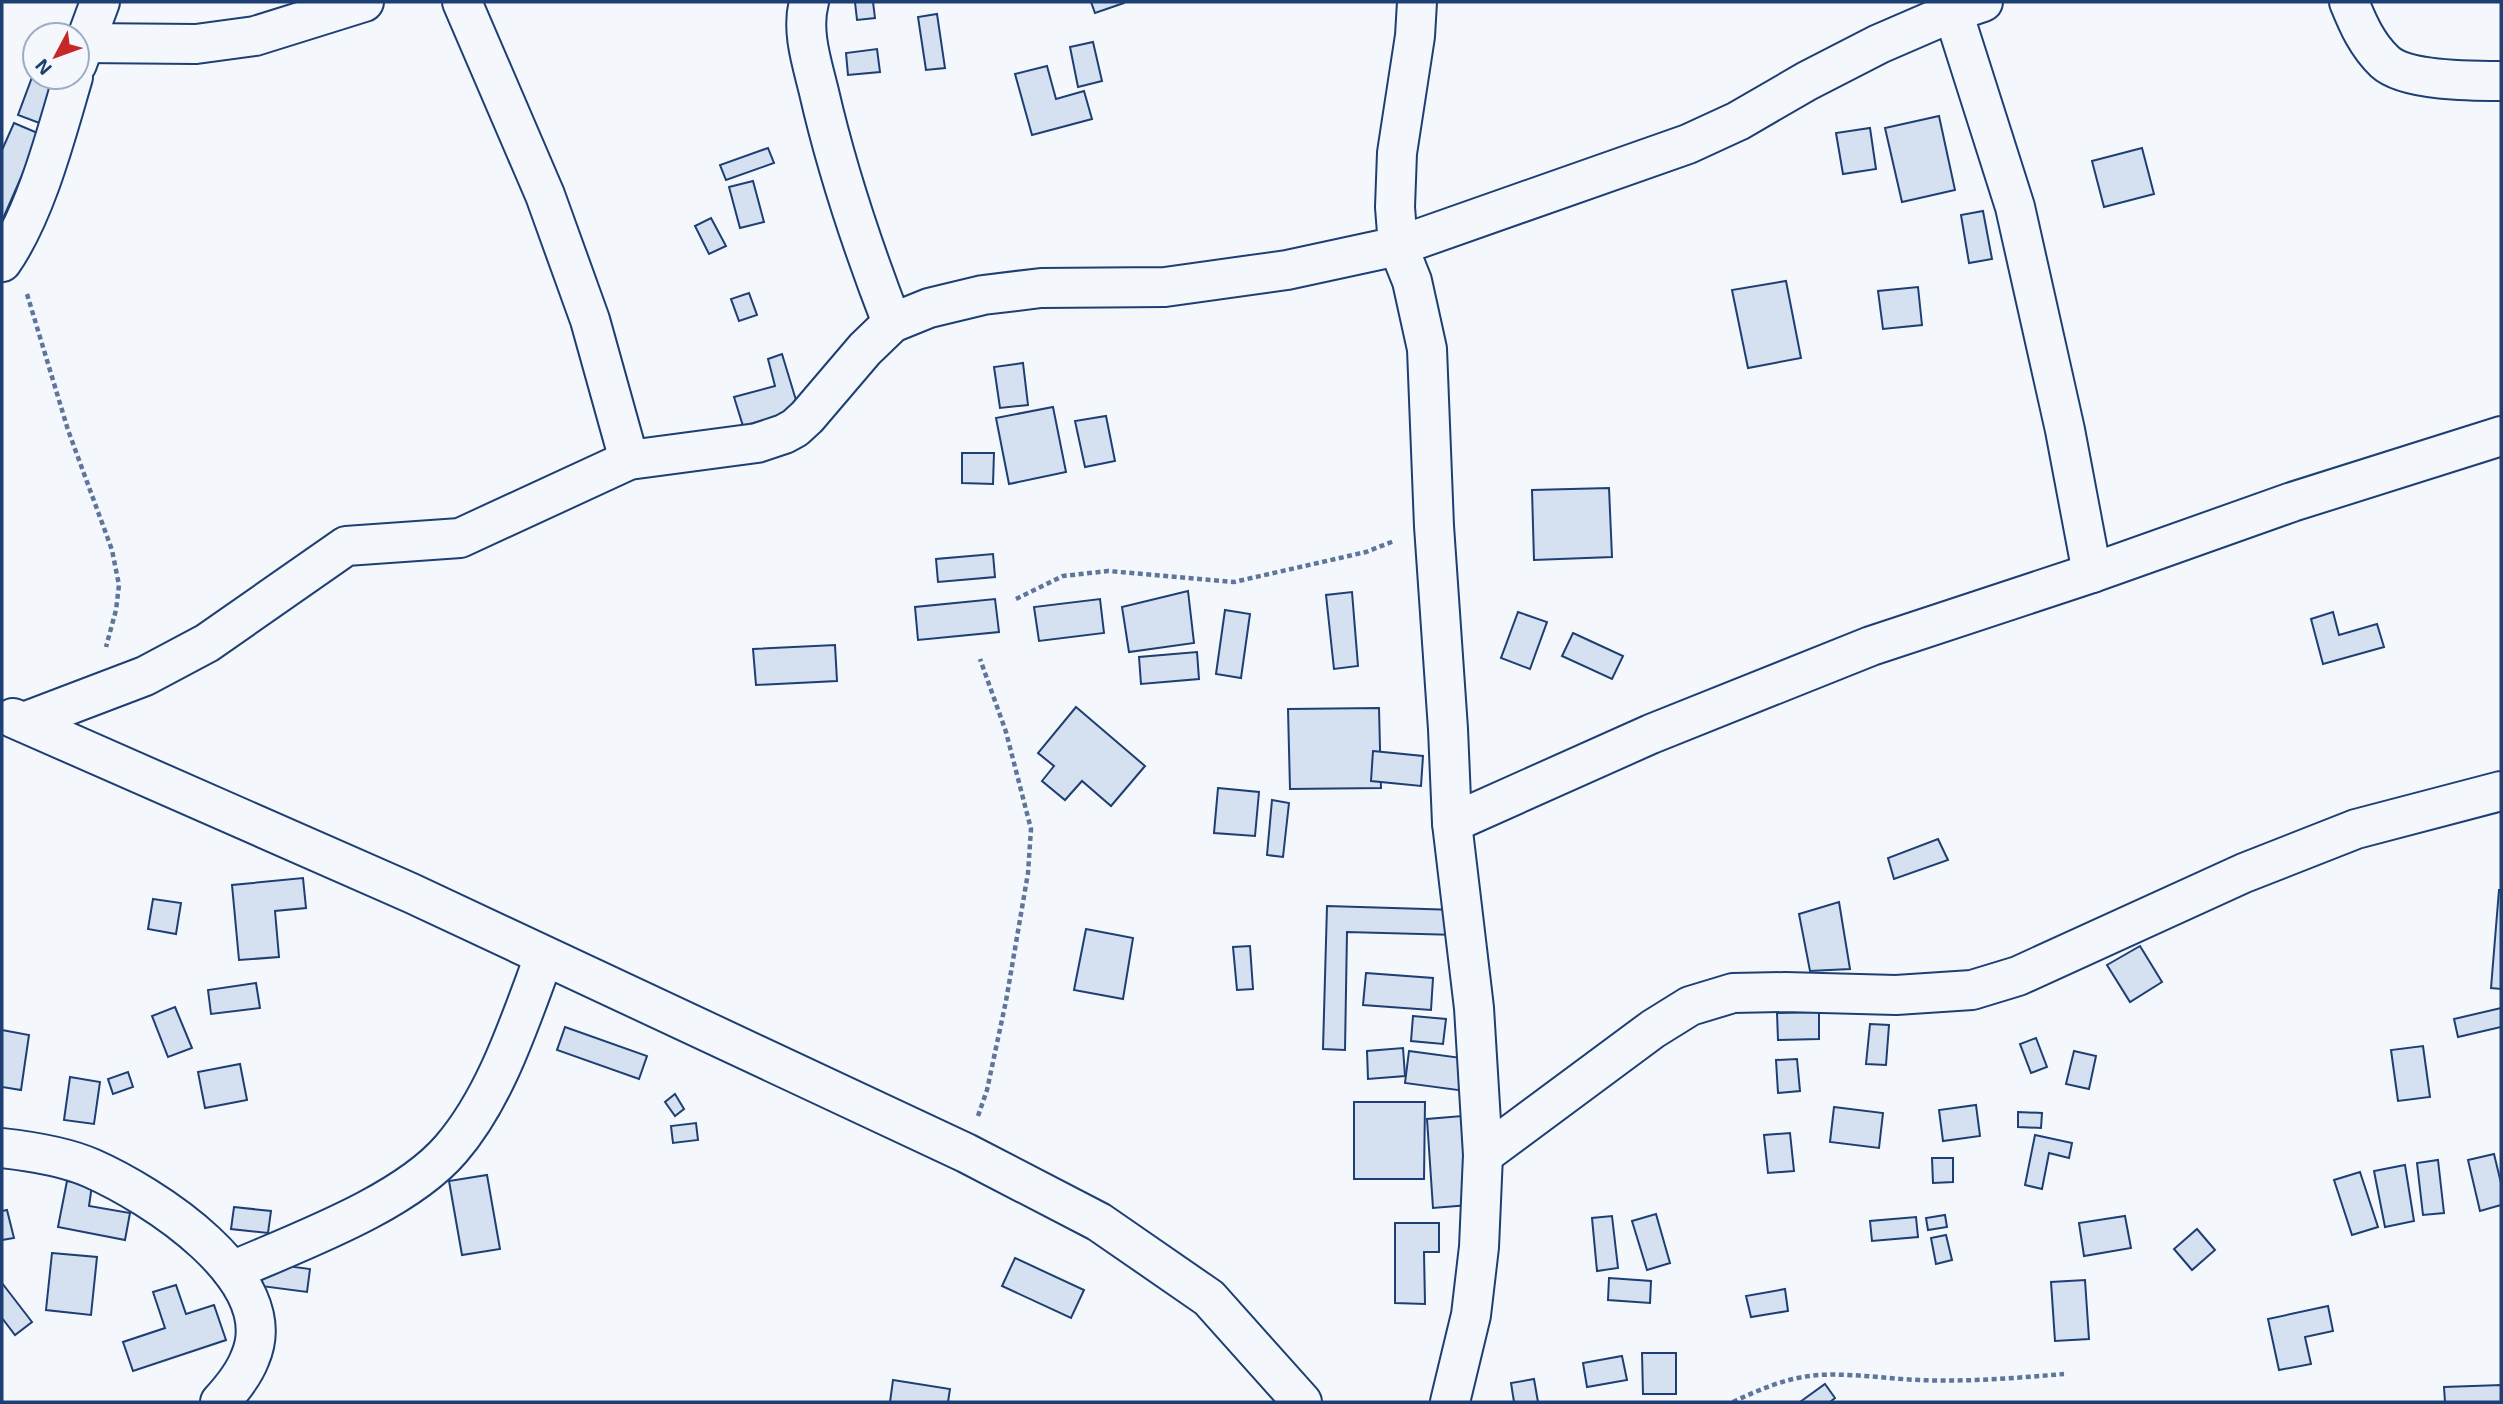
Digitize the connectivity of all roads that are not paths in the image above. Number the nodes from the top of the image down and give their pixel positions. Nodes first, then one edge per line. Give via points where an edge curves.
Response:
1 (100, 2) edge
2 (364, 2) edge
3 (462, 2) edge
4 (1417, 2) edge
5 (2348, 2) edge
6 (798, 7) edge
7 (1968, 7) edge
8 (91, 26) edge
9 (91, 59) edge
10 (2501, 81) edge
11 (69, 91) edge
12 (1398, 246) junction
13 (8, 253) edge
14 (892, 324) junction
15 (2501, 436) edge
16 (629, 460) junction
17 (2092, 573) junction
18 (13, 718) edge
19 (2501, 791) edge
20 (1452, 823) junction
21 (544, 957) junction
22 (2, 1148) edge
23 (1483, 1155) junction
24 (232, 1271) junction
25 (220, 1402) edge
26 (1302, 1402) edge
27 (1450, 1402) edge

1 - 8 street
2 - 9 street via 255,36
3 - 16 street via 545,195 590,320
4 - 12 street via 1397,153
5 - 10 street via 2365,39 2387,64 2412,74
6 - 14 street via 825,120 865,254
7 - 12 street via 1879,44 1688,144
7 - 17 street via 2065,430
11 - 13 street
12 - 14 street via 1287,270 1166,287 1041,288 983,295 929,308
12 - 20 street via 1412,281 1427,349
14 - 16 street via 795,428 757,443
15 - 17 street via 2292,502
16 - 18 street via 460,538 346,546 207,643 145,676 91,698
17 - 20 street via 1871,646 1773,684
18 - 21 street via 411,893
19 - 23 street via 2356,829 2244,873 2018,976 1972,990 1896,995 1733,993 1690,1006
20 - 23 street via 1474,1008
21 - 24 street via 515,1035 480,1107 450,1149 422,1176 379,1202
21 - 26 street via 965,1153 1099,1222 1209,1298
22 - 24 street via 89,1167 147,1197 181,1221
23 - 27 street via 1471,1315
24 - 25 street via 245,1289 255,1338 251,1357

